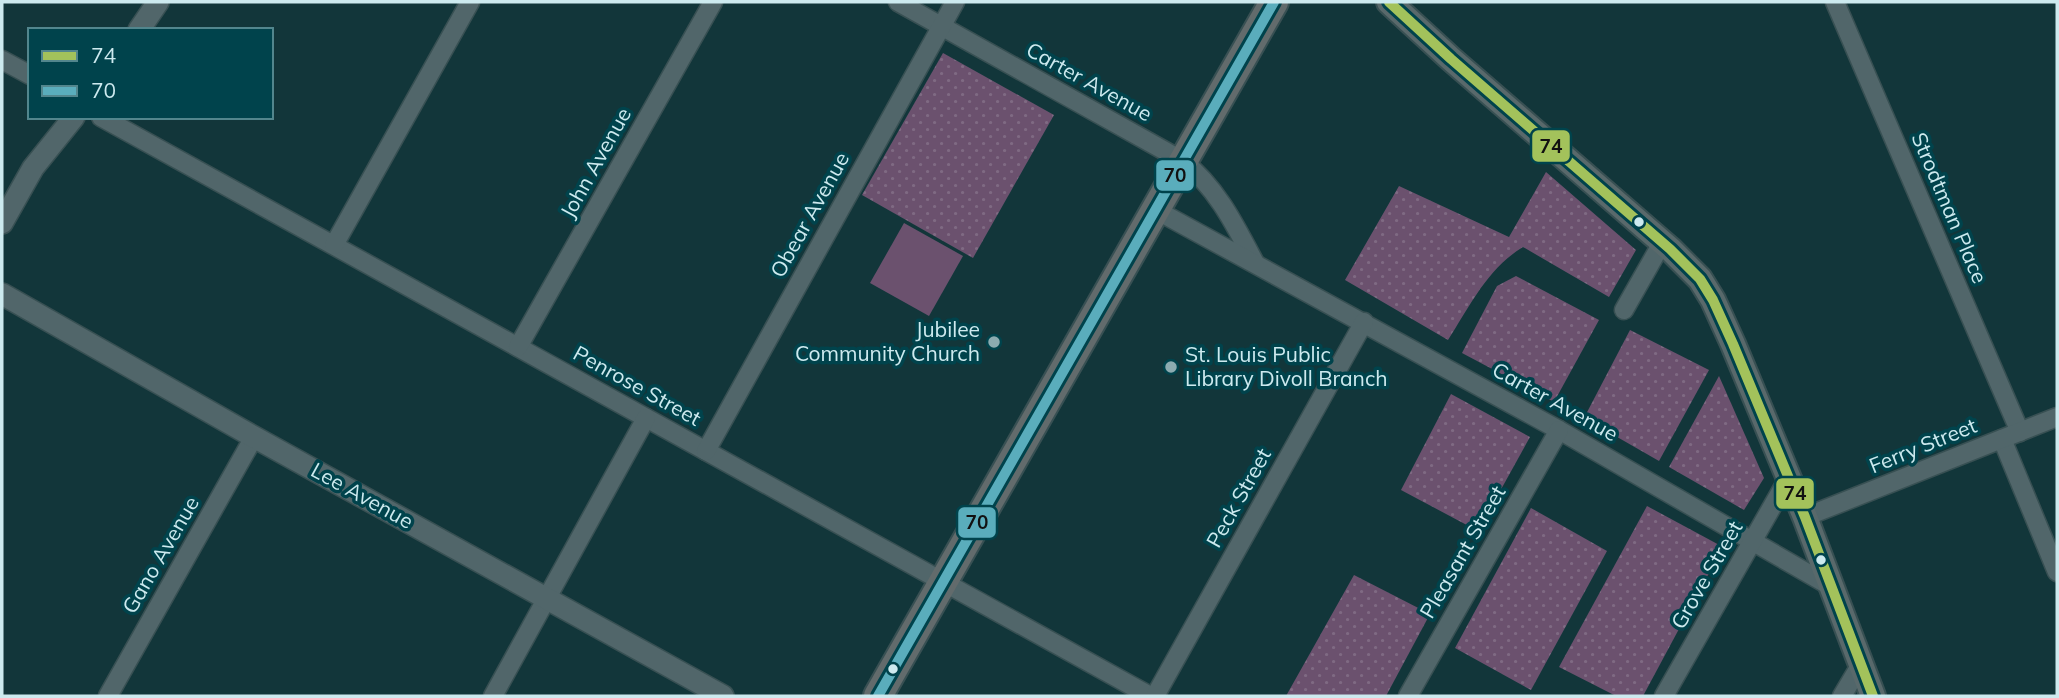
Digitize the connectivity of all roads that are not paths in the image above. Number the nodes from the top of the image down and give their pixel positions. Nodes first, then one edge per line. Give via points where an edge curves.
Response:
1 (158, 2) edge
2 (470, 2) edge
3 (713, 2) edge
4 (898, 2) edge
5 (955, 2) edge
6 (1274, 2) edge
7 (1389, 2) edge
8 (1835, 2) edge
9 (941, 26) junction
10 (140, 28) edge
11 (2, 60) edge
12 (28, 74) edge
13 (72, 119) edge
14 (106, 119) edge
15 (1183, 161) junction
16 (1156, 210) junction
17 (2, 223) edge
18 (1662, 243) junction
19 (334, 245) junction
20 (1255, 263) junction
21 (2, 294) edge
22 (1624, 310) dead end
23 (1364, 322) junction
24 (518, 347) junction
25 (2057, 417) edge
26 (646, 418) junction
27 (1559, 430) junction
28 (2020, 432) junction
29 (254, 438) junction
30 (2002, 439) junction
31 (706, 451) junction
32 (1789, 477) junction
33 (1805, 517) junction
34 (1754, 540) junction
35 (2057, 572) edge
36 (944, 581) junction
37 (1830, 586) junction
38 (547, 598) junction
39 (1861, 664) junction
40 (108, 696) edge
41 (493, 696) edge
42 (723, 696) edge
43 (878, 696) edge
44 (1152, 696) edge
45 (1408, 696) edge
46 (1664, 696) edge
47 (1842, 696) edge
48 (1873, 696) edge

1 - 10 street
2 - 19 street
3 - 24 street, John Avenue
4 - 9 street, Carter Avenue
5 - 9 street, Obear Avenue
6 - 15 main road
7 - 18 main road
8 - 28 street, Strodtman Place
9 - 15 street, Carter Avenue
9 - 31 street, Obear Avenue
11 - 12 street
13 - 17 street via 33,168
14 - 19 street, Penrose Street
15 - 16 main road
15 - 20 street, Carter Avenue via 1220,199
16 - 20 street, Carter Avenue
16 - 36 main road
18 - 22 street
18 - 32 main road via 1700,279 1713,300
19 - 24 street, Penrose Street
20 - 23 street, Carter Avenue
21 - 29 street, Lee Avenue
23 - 27 street, Carter Avenue
23 - 44 street, Peck Street
24 - 26 street, Penrose Street
25 - 28 street, Ferry Street
26 - 31 street, Penrose Street
26 - 38 street
27 - 34 street, Carter Avenue
27 - 45 street, Pleasant Street
28 - 30 street, Ferry Street
29 - 38 street, Lee Avenue
29 - 40 street, Gano Avenue
30 - 33 street, Ferry Street
30 - 35 street
31 - 36 street, Penrose Street
32 - 33 main road
32 - 34 street, Grove Street
33 - 37 main road
34 - 37 street, Carter Avenue
34 - 46 street, Grove Street
36 - 43 main road
36 - 44 street, Penrose Street
37 - 39 main road
38 - 41 street
38 - 42 street, Lee Avenue
39 - 47 street
39 - 48 main road

